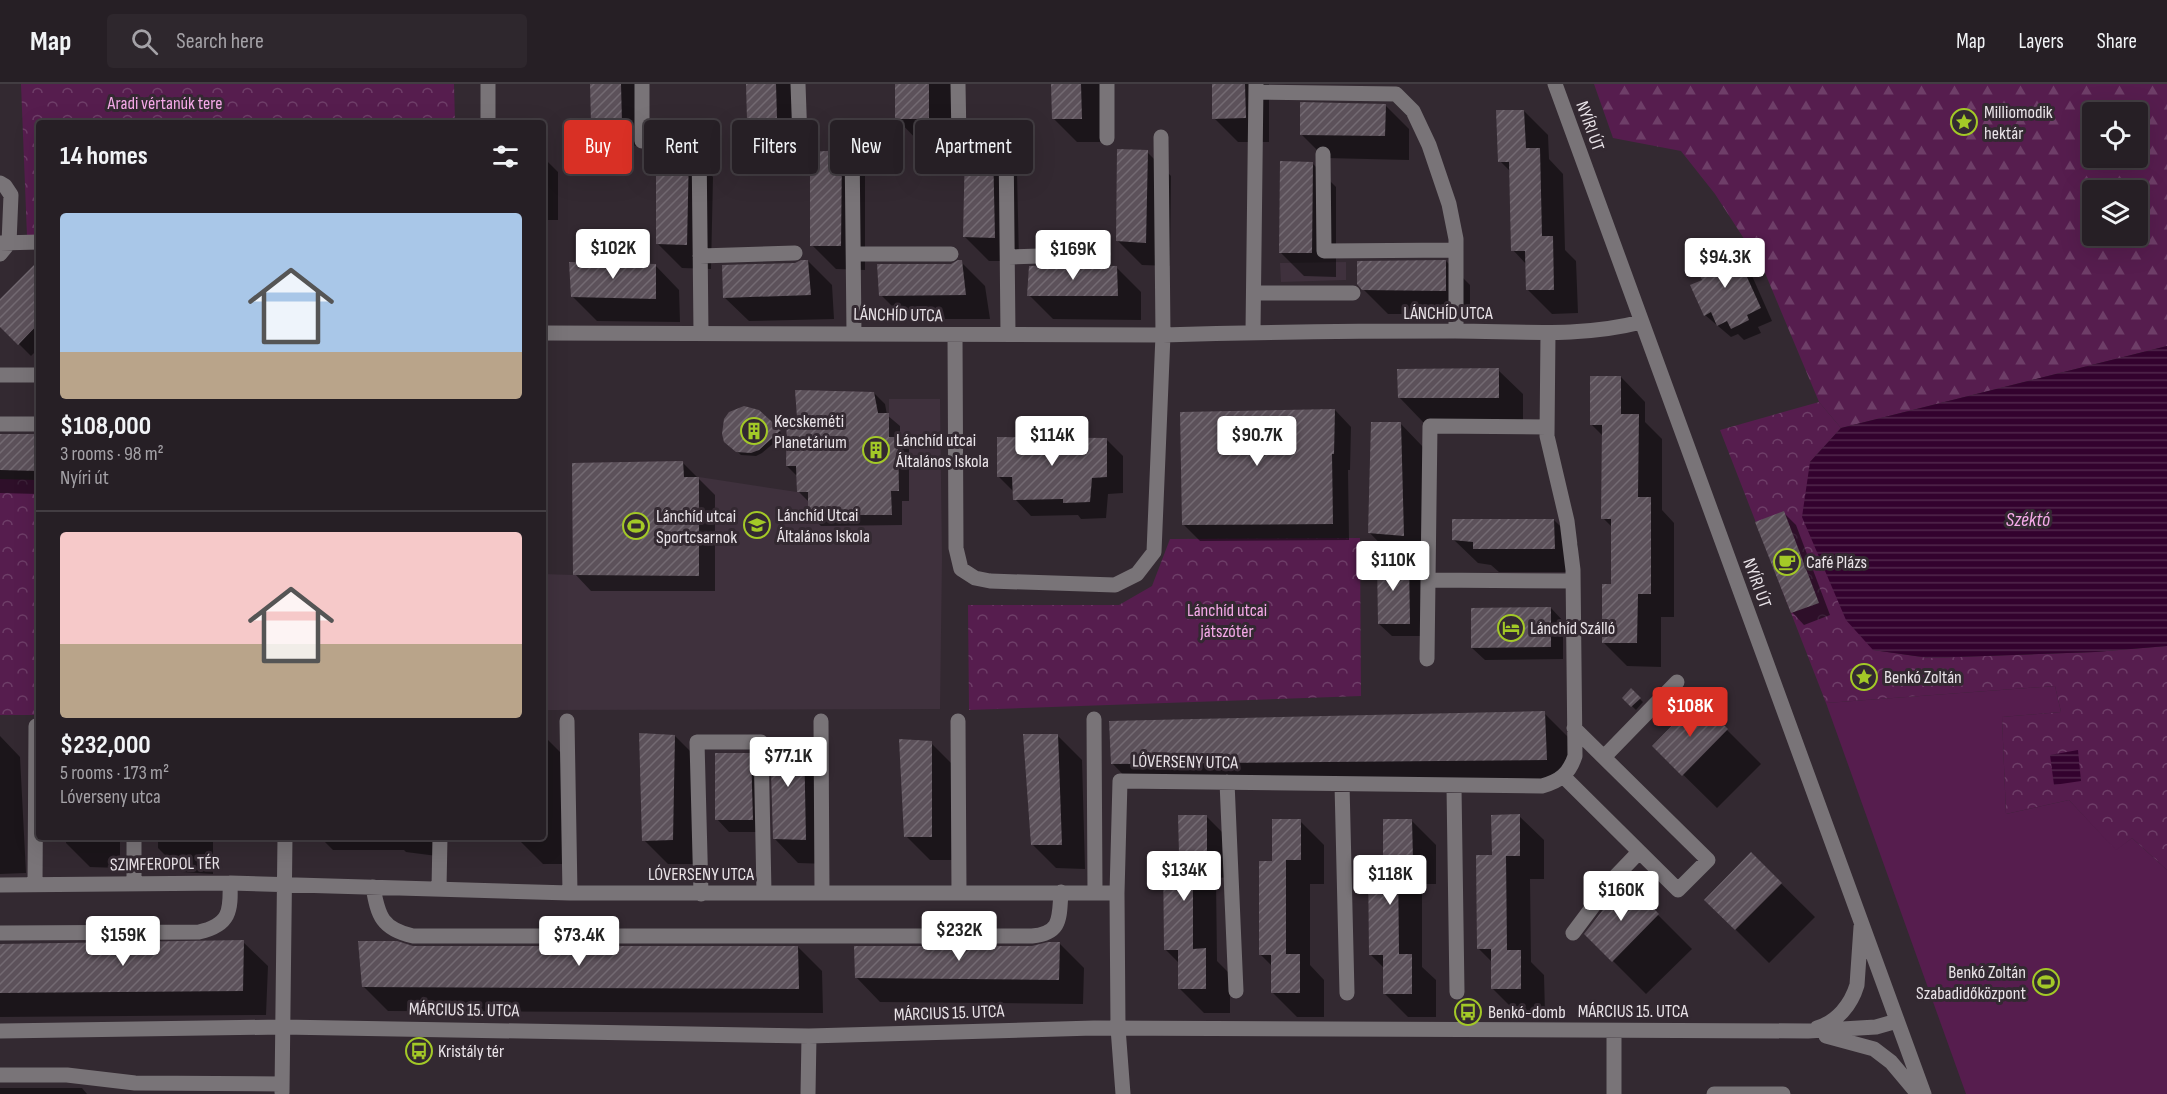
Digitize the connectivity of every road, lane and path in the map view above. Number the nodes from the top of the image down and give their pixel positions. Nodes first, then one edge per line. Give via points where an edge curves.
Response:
1 (488, 84) edge
2 (642, 84) edge
3 (798, 84) edge
4 (958, 84) edge
5 (1107, 84) edge
6 (1555, 84) edge
7 (1256, 88) edge
8 (1332, 89) edge
9 (488, 120) edge
10 (799, 120) edge
11 (959, 120) edge
12 (1161, 137) dead end
13 (1107, 138) dead end
14 (642, 141) dead end
15 (1323, 154) dead end
16 (699, 174) edge
17 (853, 174) edge
18 (1007, 174) edge
19 (0, 183) edge
20 (36, 242) edge
21 (3, 246) edge
22 (1456, 250) junction
23 (795, 253) dead end
24 (854, 254) junction
25 (951, 254) dead end
26 (1103, 254) dead end
27 (700, 255) junction
28 (1008, 257) junction
29 (1254, 293) junction
30 (1353, 293) dead end
31 (1641, 322) junction
32 (1456, 331) junction
33 (1253, 332) junction
34 (546, 333) edge
35 (701, 333) junction
36 (1548, 333) junction
37 (854, 334) junction
38 (1008, 334) junction
39 (955, 335) junction
40 (1163, 335) junction
41 (0, 375) edge
42 (33, 375) edge
43 (0, 424) edge
44 (36, 424) edge
45 (1546, 427) junction
46 (1428, 580) junction
47 (1573, 581) junction
48 (1427, 659) dead end
49 (1677, 682) dead end
50 (1094, 719) dead end
51 (567, 721) dead end
52 (821, 721) dead end
53 (958, 722) dead end
54 (36, 726) dead end
55 (1574, 728) junction
56 (1604, 757) junction
57 (1563, 777) junction
58 (1227, 782) junction
59 (1342, 784) junction
60 (1454, 787) junction
61 (134, 840) edge
62 (285, 840) edge
63 (440, 840) edge
64 (1640, 852) junction
65 (230, 883) junction
66 (284, 883) junction
67 (134, 884) junction
68 (0, 885) edge
69 (35, 885) junction
70 (373, 887) junction
71 (439, 888) junction
72 (959, 892) junction
73 (1061, 892) junction
74 (570, 893) junction
75 (764, 893) junction
76 (822, 893) junction
77 (1095, 893) junction
78 (1117, 893) junction
79 (700, 894) junction
80 (1861, 921) junction
81 (0, 933) edge
82 (1573, 933) dead end
83 (1236, 991) dead end
84 (1457, 992) dead end
85 (1347, 993) dead end
86 (1898, 1021) junction
87 (282, 1026) junction
88 (1118, 1028) junction
89 (0, 1031) edge
90 (1614, 1031) junction
91 (1808, 1031) junction
92 (808, 1036) junction
93 (0, 1075) edge
94 (282, 1089) edge
95 (808, 1094) edge
96 (1123, 1094) edge
97 (1614, 1094) edge
98 (1714, 1094) edge
99 (1783, 1094) edge
100 (1918, 1094) edge
101 (1924, 1094) edge

1 - 9 street
2 - 14 street
3 - 10 street
4 - 11 street
5 - 13 street
6 - 31 street, NYÍRI ÚT
7 - 8 street
7 - 29 street
8 - 22 street via 1396,94 1413,111 1449,204
12 - 40 street
15 - 22 street via 1324,251
16 - 27 street
17 - 24 street
18 - 28 street
19 - 21 street via 10,195
20 - 21 street
22 - 32 street
23 - 27 street
24 - 25 street
24 - 37 street
26 - 28 street
27 - 35 street
28 - 38 street
29 - 30 street
29 - 33 street
31 - 36 street, LÁNCHÍD UTCA via 1616,328
31 - 80 street, NYÍRI ÚT
32 - 33 street, LÁNCHÍD UTCA
32 - 36 street, LÁNCHÍD UTCA
33 - 40 street, LÁNCHÍD UTCA
34 - 35 street, LÁNCHÍD UTCA
35 - 37 street, LÁNCHÍD UTCA
36 - 45 street
37 - 39 street, LÁNCHÍD UTCA
38 - 39 street, LÁNCHÍD UTCA
38 - 40 street, LÁNCHÍD UTCA
39 - 40 street via 957,548 961,569 990,581 1115,585 1137,574 1154,552
41 - 42 street
43 - 44 street
45 - 46 street via 1430,426
45 - 47 street via 1567,521
46 - 47 street
46 - 48 street
47 - 55 street
49 - 56 street
50 - 77 street
51 - 74 street
52 - 76 street
53 - 72 street
54 - 69 street
55 - 56 street
55 - 57 street via 1575,756
56 - 64 street via 1708,860 1678,890
57 - 60 street, LÓVERSENY UTCA via 1542,786
57 - 64 street
58 - 59 street, LÓVERSENY UTCA
58 - 78 street, LÓVERSENY UTCA via 1120,781
58 - 83 street
59 - 60 street, LÓVERSENY UTCA
59 - 85 street
60 - 84 street
61 - 67 street
62 - 66 street
63 - 71 street
64 - 82 street via 1615,877
65 - 66 street, SZIMFEROPOL TÉR
65 - 67 street, SZIMFEROPOL TÉR
65 - 81 street via 229,913 208,930
66 - 70 street, LÓVERSENY UTCA
66 - 87 street
67 - 69 street, SZIMFEROPOL TÉR
68 - 69 street, SZIMFEROPOL TÉR
70 - 71 street, LÓVERSENY UTCA
70 - 73 street via 377,912 383,921 413,936 1032,936 1043,935 1057,925
71 - 74 street, LÓVERSENY UTCA
72 - 73 street, LÓVERSENY UTCA
72 - 76 street, LÓVERSENY UTCA
73 - 77 street, LÓVERSENY UTCA
74 - 79 street, LÓVERSENY UTCA
75 - 76 street, LÓVERSENY UTCA
75 - 79 street, LÓVERSENY UTCA
75 - 79 street via 761,742 697,742
77 - 78 street, LÓVERSENY UTCA
78 - 88 street
80 - 86 street, NYÍRI ÚT
80 - 91 street via 1855,993 1843,1012
86 - 91 street, MÁRCIUS 15. UTCA via 1876,1027
86 - 101 street, NYÍRI ÚT
87 - 89 street, MÁRCIUS 15. UTCA
87 - 92 street, MÁRCIUS 15. UTCA
87 - 94 street
88 - 90 street, MÁRCIUS 15. UTCA
88 - 92 street, MÁRCIUS 15. UTCA
88 - 96 street
90 - 91 street, MÁRCIUS 15. UTCA
90 - 97 street
91 - 100 street via 1874,1049 1891,1062
92 - 95 street
93 - 94 street via 67,1075 135,1083
98 - 99 street

